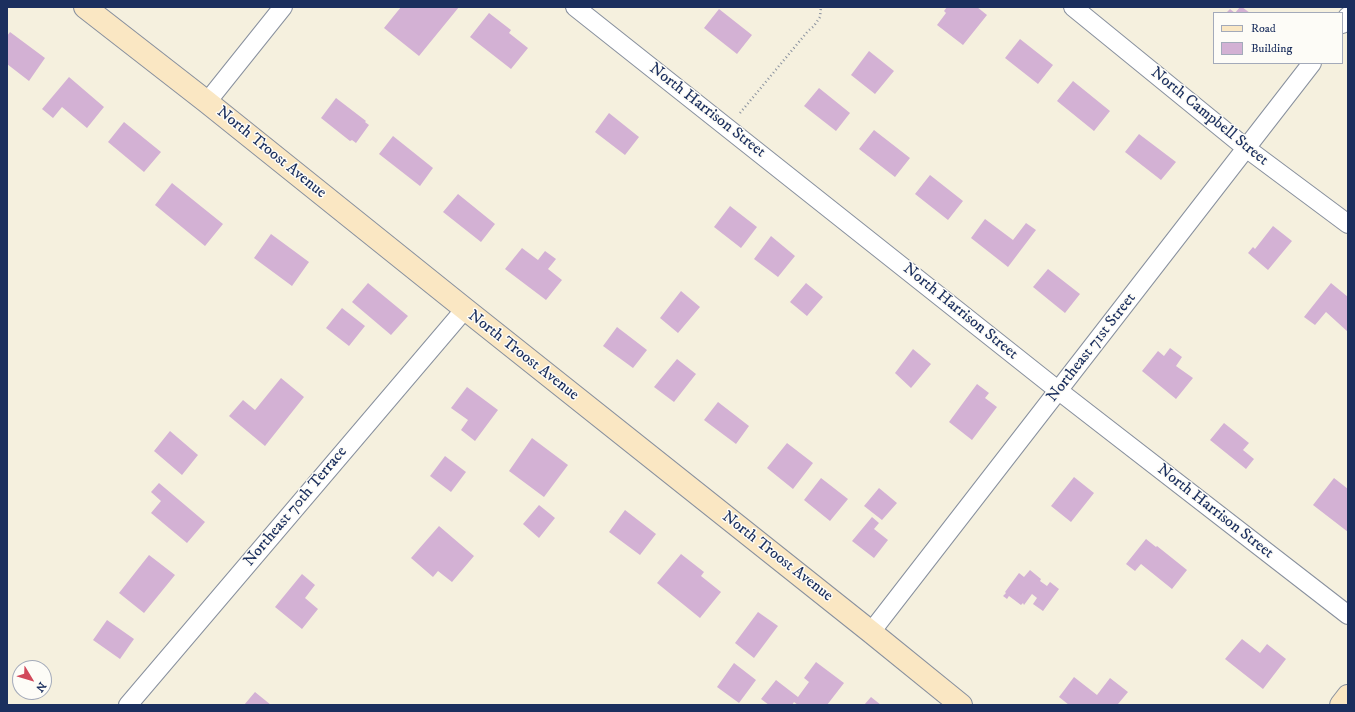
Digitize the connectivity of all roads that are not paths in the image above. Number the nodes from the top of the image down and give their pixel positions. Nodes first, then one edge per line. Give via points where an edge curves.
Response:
1 (85, 7) edge
2 (282, 7) edge
3 (575, 7) edge
4 (1073, 7) edge
5 (1311, 64) edge
6 (207, 102) junction
7 (1246, 148) junction
8 (1348, 224) edge
9 (465, 309) junction
10 (1059, 391) junction
11 (1348, 615) edge
12 (871, 632) junction
13 (1348, 696) edge
14 (128, 705) edge
15 (961, 705) edge
16 (1341, 705) edge

1 - 6 street, North Troost Avenue
2 - 6 street
3 - 10 street, North Harrison Street
4 - 7 street, North Campbell Street
5 - 7 street, Northeast 71st Street
6 - 9 street, North Troost Avenue
7 - 8 street, North Campbell Street
7 - 10 street, Northeast 71st Street
9 - 12 street, North Troost Avenue
9 - 14 street, Northeast 70th Terrace
10 - 11 street, North Harrison Street
10 - 12 street, Northeast 71st Street
12 - 15 street, North Troost Avenue
13 - 16 street

